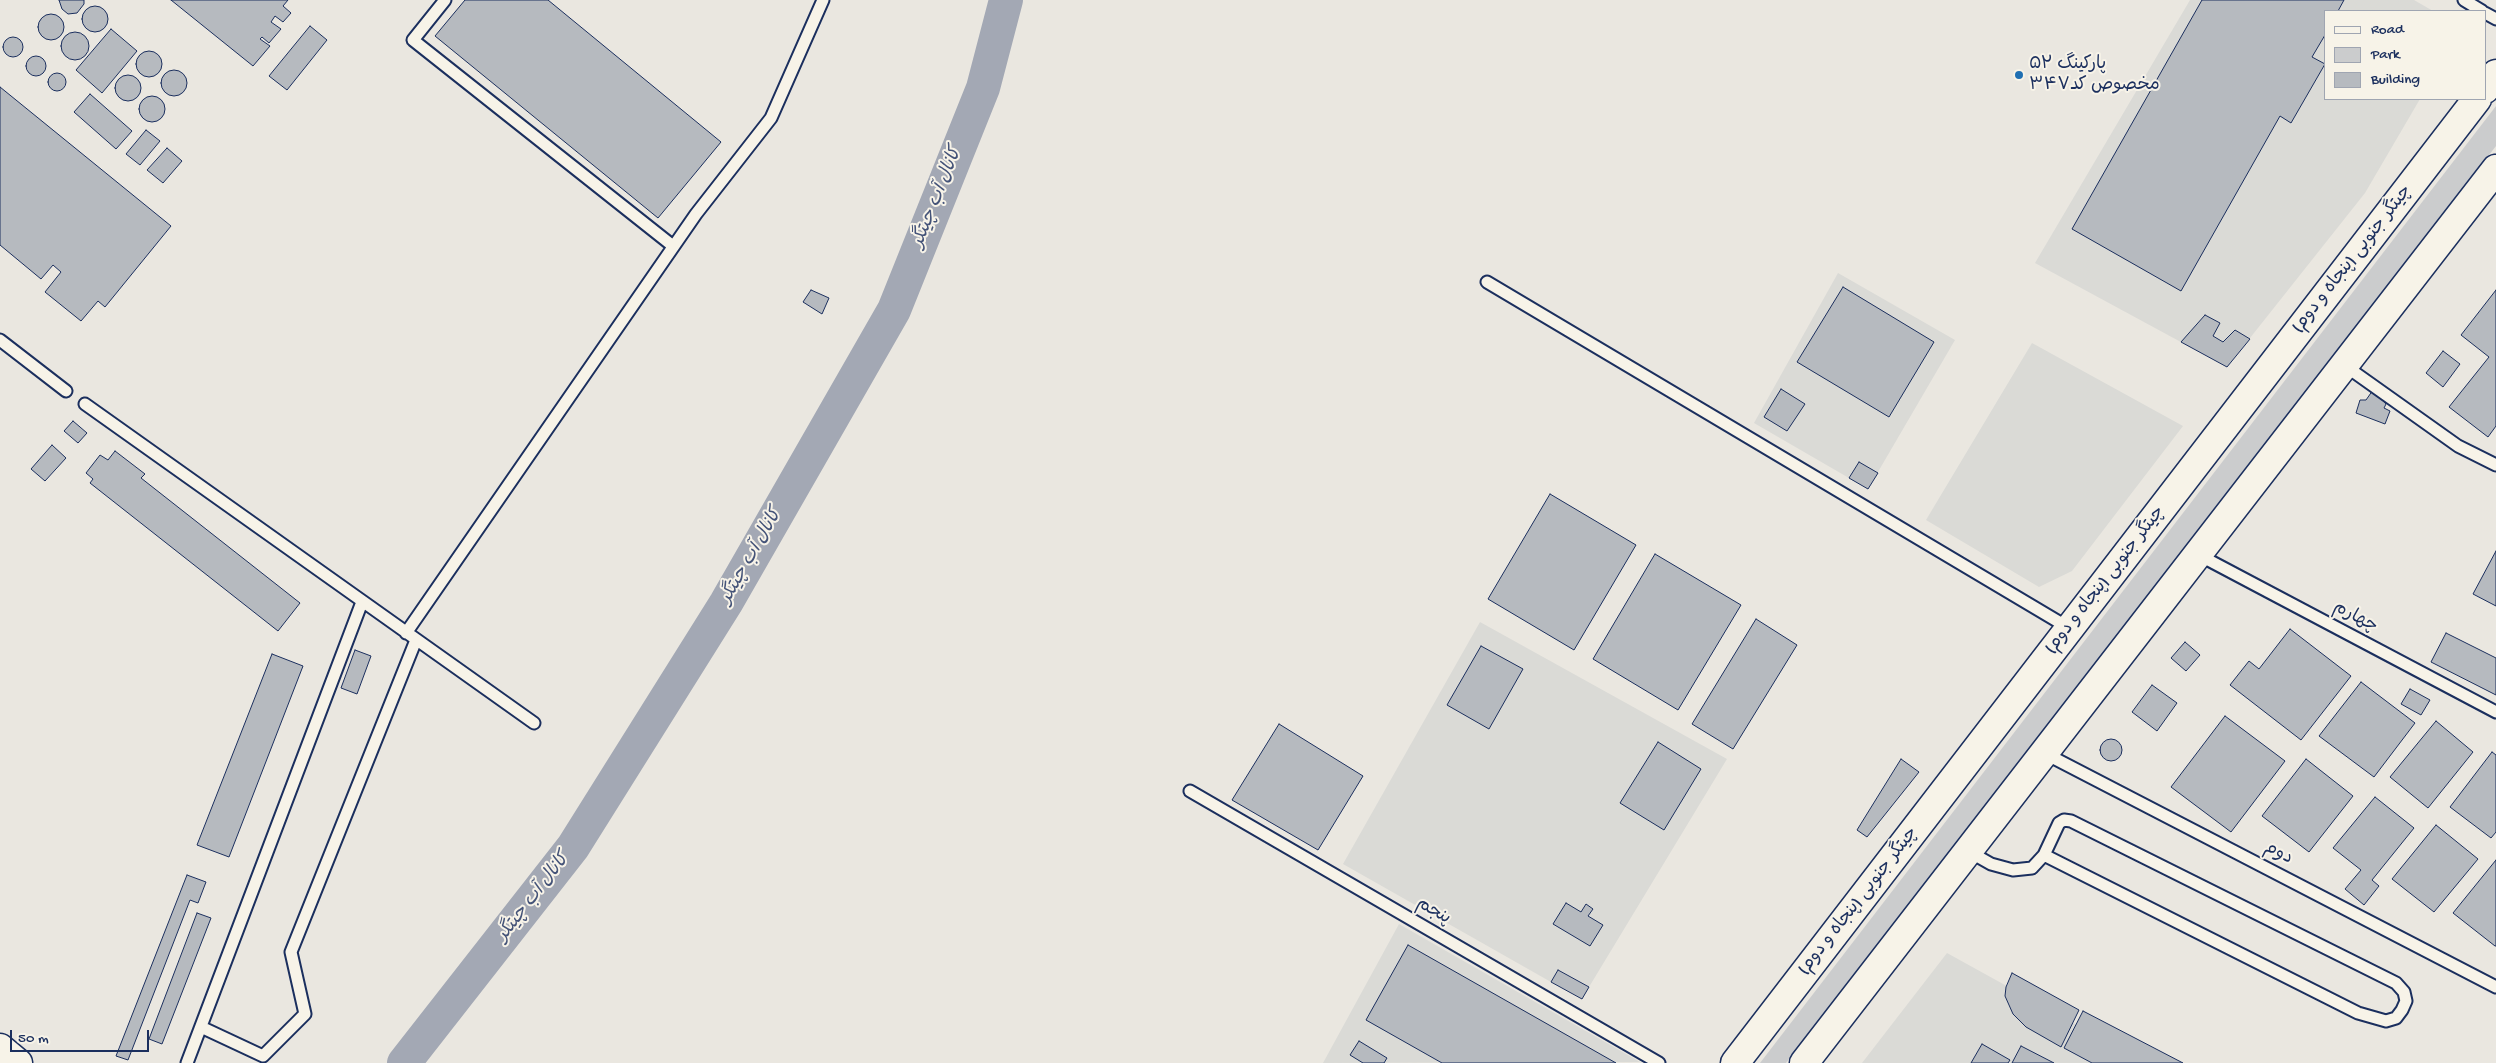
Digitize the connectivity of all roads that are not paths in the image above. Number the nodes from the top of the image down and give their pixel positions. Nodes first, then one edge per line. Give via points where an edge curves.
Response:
1 (445, 0) edge
2 (823, 0) edge
3 (2464, 0) edge
4 (2481, 10) edge
5 (2496, 74) edge
6 (2486, 87) edge
7 (2476, 100) edge
8 (2496, 168) edge
9 (673, 246) junction
10 (1487, 282) dead end
11 (0, 340) edge
12 (2344, 365) junction
13 (66, 391) dead end
14 (85, 404) dead end
15 (2496, 466) edge
16 (2197, 554) junction
17 (362, 602) junction
18 (2070, 628) junction
19 (406, 633) junction
20 (416, 640) junction
21 (2496, 712) edge
22 (534, 723) dead end
23 (2044, 753) junction
24 (1190, 791) dead end
25 (1968, 851) junction
26 (2044, 855) junction
27 (2496, 987) edge
28 (201, 1027) junction
29 (0, 1048) edge
30 (18, 1063) edge
31 (187, 1063) edge
32 (1659, 1063) edge
33 (1735, 1063) edge
34 (1804, 1063) edge

1 - 9 lane via 413,40
2 - 9 lane via 772,118
3 - 4 lane
5 - 6 main road
7 - 18 main road, چیتگر جنوبی (پنجاه و دوم)
8 - 12 main road
9 - 19 lane
10 - 18 lane
11 - 13 lane
12 - 15 lane via 2458,446
12 - 16 main road
14 - 17 lane
16 - 21 lane, چهارم
16 - 23 main road
17 - 19 lane
17 - 28 lane
18 - 33 main road, چیتگر جنوبی (پنجاه و دوم)
19 - 20 lane
20 - 22 lane
20 - 28 lane via 291,952 305,1014 263,1056
23 - 25 main road
23 - 27 lane, دوم
24 - 32 lane, پنجم
25 - 26 lane via 1991,864 2013,870 2032,868
25 - 34 main road
26 - 26 lane via 2358,1013 2386,1021 2396,1018 2406,1001 2404,992 2396,983 2072,821 2059,823
28 - 31 lane
29 - 30 main road

